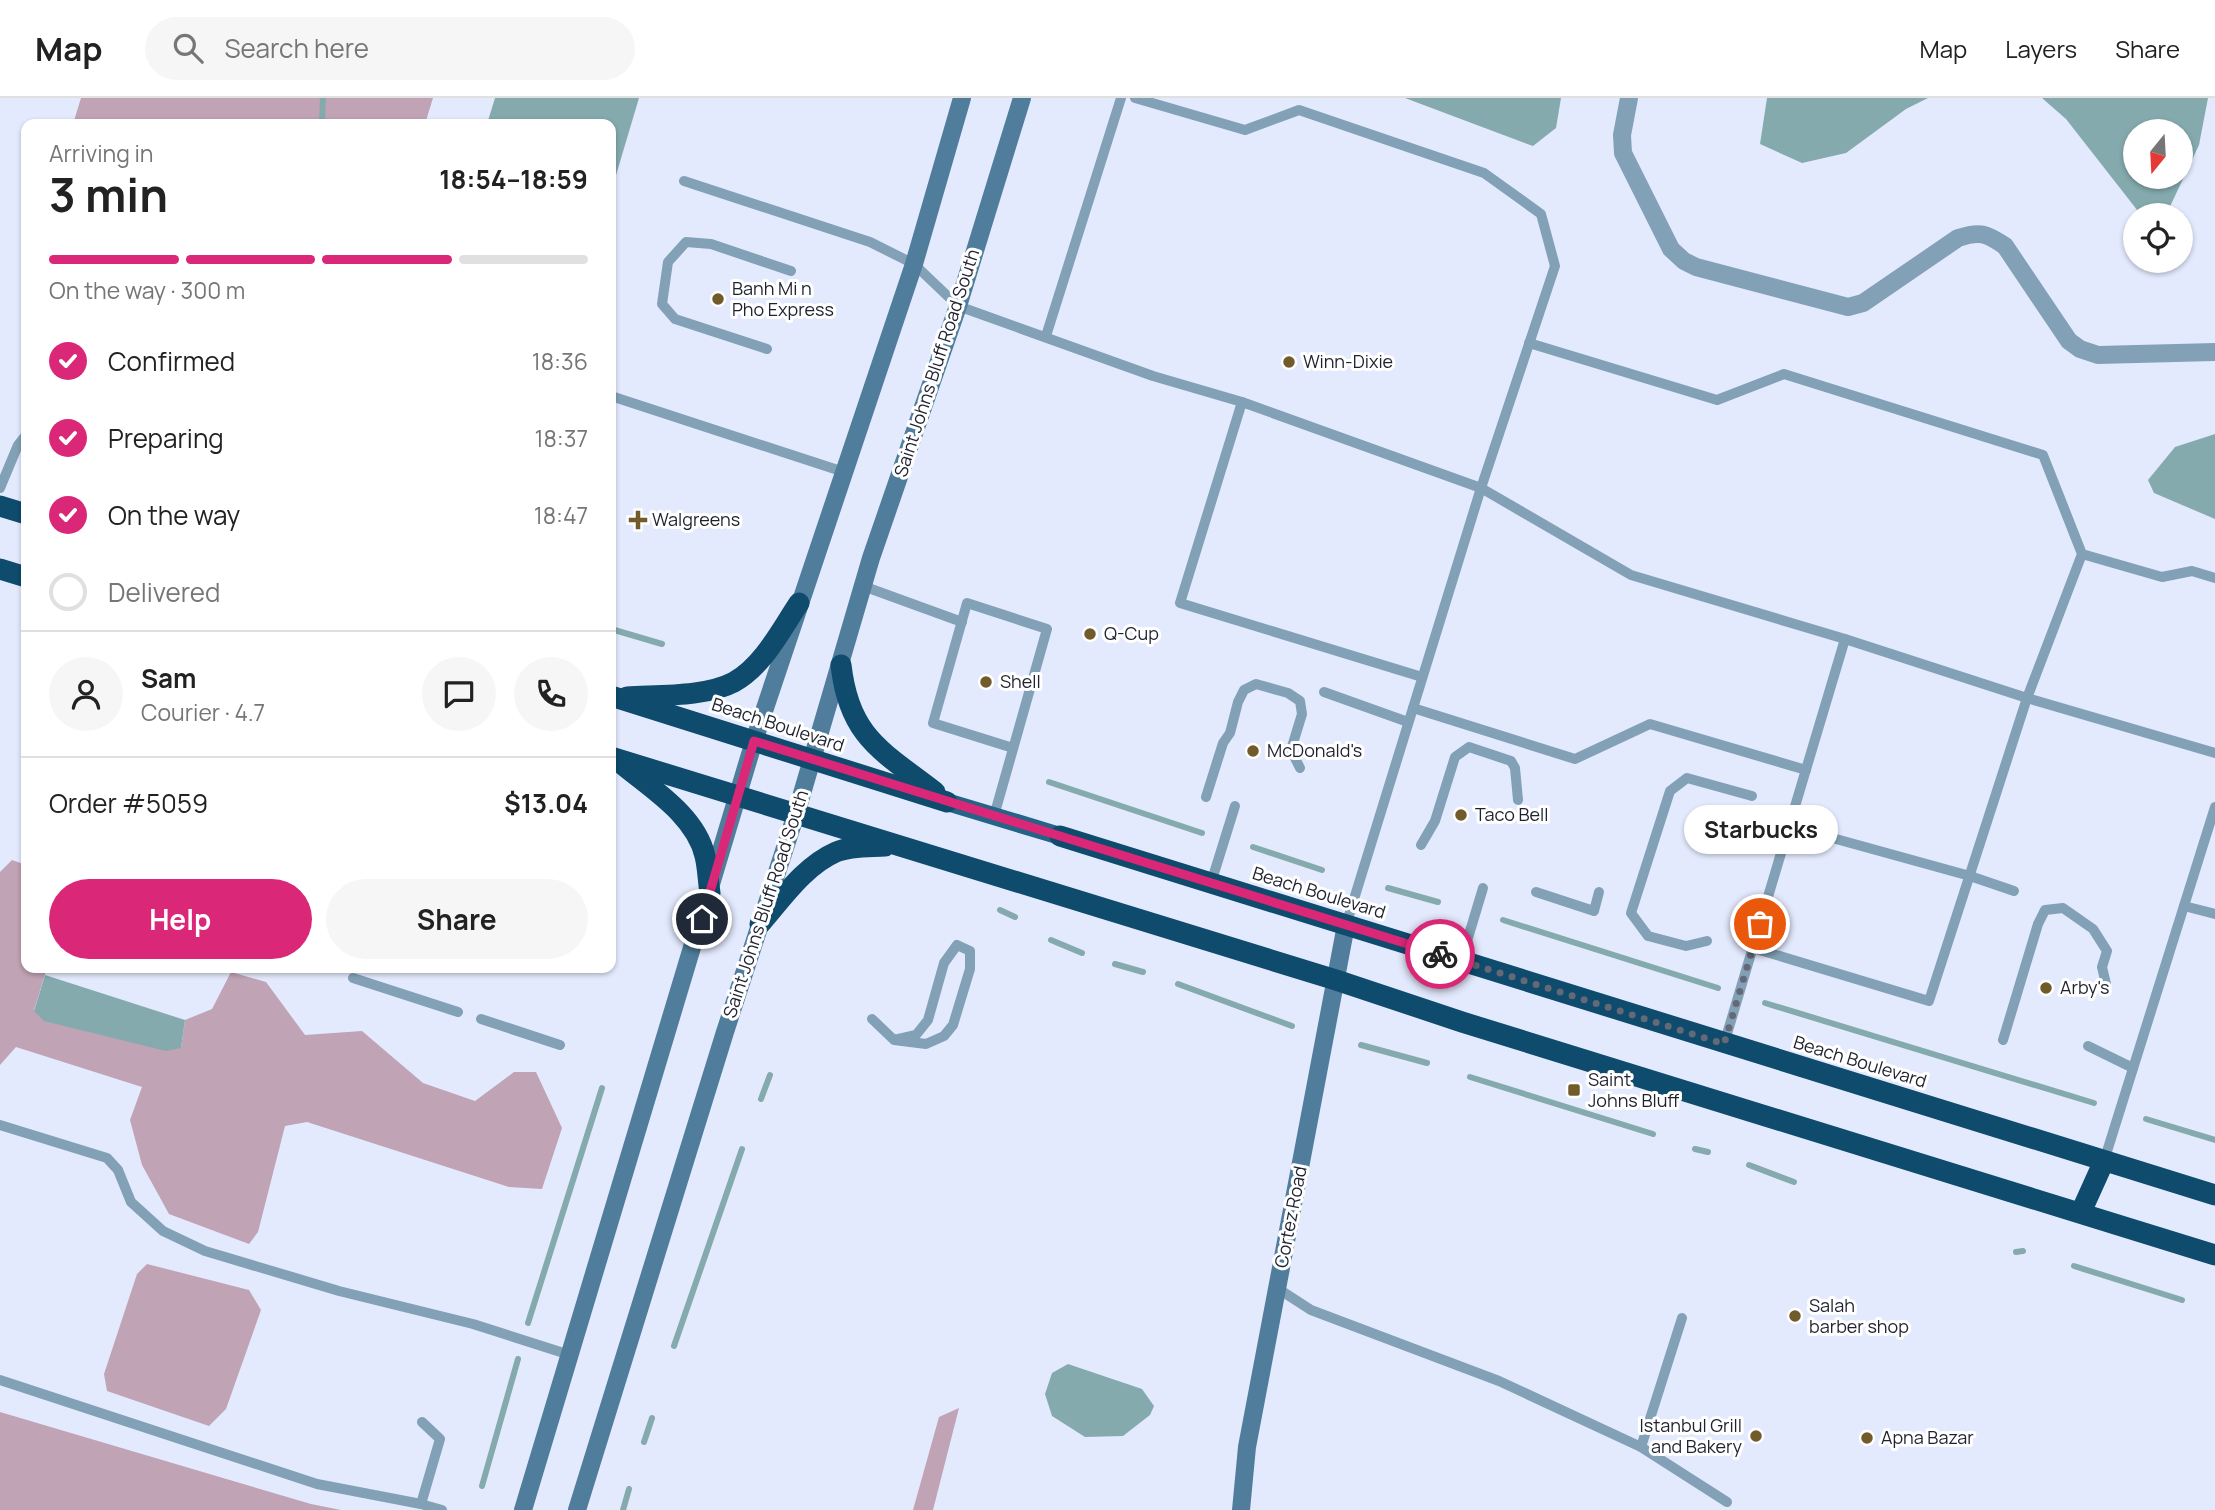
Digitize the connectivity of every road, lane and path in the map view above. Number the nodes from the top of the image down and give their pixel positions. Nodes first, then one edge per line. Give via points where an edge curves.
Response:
1 (962, 98) edge
2 (1022, 98) edge
3 (1121, 98) edge
4 (1135, 98) edge
5 (1629, 98) edge
6 (684, 181) dead end
7 (914, 264) junction
8 (792, 271) dead end
9 (958, 306) junction
10 (1046, 336) junction
11 (1530, 343) junction
12 (767, 349) dead end
13 (2215, 352) edge
14 (616, 398) edge
15 (1242, 402) junction
16 (21, 441) edge
17 (844, 472) junction
18 (0, 488) edge
19 (1481, 488) junction
20 (0, 506) edge
21 (21, 512) edge
22 (2082, 554) junction
23 (0, 569) edge
24 (21, 575) edge
25 (2215, 578) edge
26 (863, 586) junction
27 (799, 603) junction
28 (962, 622) junction
29 (1845, 639) junction
30 (841, 665) junction
31 (1422, 677) junction
32 (1324, 692) dead end
33 (616, 697) edge
34 (616, 698) edge
35 (2028, 698) junction
36 (1413, 708) junction
37 (1408, 722) junction
38 (754, 741) junction
39 (1013, 748) junction
40 (2215, 753) edge
41 (616, 759) edge
42 (812, 760) junction
43 (616, 761) edge
44 (1300, 768) dead end
45 (1806, 770) junction
46 (1752, 796) dead end
47 (739, 797) junction
48 (1206, 797) dead end
49 (1518, 800) dead end
50 (947, 802) junction
51 (1235, 806) dead end
52 (2215, 807) edge
53 (796, 814) junction
54 (994, 816) junction
55 (1789, 826) junction
56 (1060, 836) joint
57 (895, 845) junction
58 (1421, 845) dead end
59 (1969, 876) junction
60 (1211, 883) junction
61 (1483, 888) dead end
62 (2014, 891) dead end
63 (1536, 892) dead end
64 (1599, 892) dead end
65 (710, 893) junction
66 (2184, 906) junction
67 (2215, 914) edge
68 (760, 925) junction
69 (1346, 925) junction
70 (1707, 941) dead end
71 (1753, 948) junction
72 (1461, 961) junction
73 (353, 978) dead end
74 (1336, 980) junction
75 (2106, 984) dead end
76 (458, 1012) dead end
77 (481, 1020) dead end
78 (872, 1020) dead end
79 (894, 1040) junction
80 (2003, 1040) dead end
81 (1724, 1044) junction
82 (560, 1045) dead end
83 (2088, 1046) dead end
84 (2133, 1068) junction
85 (0, 1125) edge
86 (2104, 1160) junction
87 (2215, 1195) edge
88 (2081, 1212) junction
89 (2215, 1255) edge
90 (1277, 1288) junction
91 (1682, 1318) dead end
92 (570, 1355) junction
93 (0, 1380) edge
94 (422, 1422) dead end
95 (1641, 1447) junction
96 (1727, 1502) dead end
97 (421, 1504) junction
98 (442, 1510) edge
99 (523, 1510) edge
100 (578, 1510) edge
101 (1241, 1510) edge

1 - 7 main road
2 - 9 main road, Saint Johns Bluff Road South
3 - 10 lane
4 - 11 lane via 1245,130 1299,110 1484,173 1541,214 1555,267
5 - 13 street via 1623,153 1671,248 1696,267 1848,307 1863,303 1958,238 1975,232 2005,246 2069,341 2080,349 2098,355
6 - 7 lane via 870,242
7 - 9 lane
7 - 17 main road
8 - 12 lane via 711,244 686,242 668,262 662,304 675,319
9 - 10 lane
9 - 26 main road, Saint Johns Bluff Road South
10 - 15 lane via 1153,376
11 - 19 lane
11 - 22 lane via 1717,400 1784,374 2043,455
14 - 17 lane
15 - 19 lane
15 - 31 lane via 1180,603
16 - 18 lane
17 - 27 main road
19 - 29 lane via 1631,575
19 - 31 lane
20 - 21 highway
22 - 25 lane via 2162,577 2192,571
22 - 35 lane
23 - 24 highway
26 - 28 lane
26 - 30 main road, Saint Johns Bluff Road South
27 - 33 highway via 757,663 734,682 711,691
27 - 38 main road
28 - 39 lane via 933,723
28 - 39 lane via 967,603 1047,629
29 - 35 lane
29 - 45 lane
30 - 42 main road, Saint Johns Bluff Road South
30 - 50 highway via 849,709 859,727 879,750
31 - 36 lane
32 - 37 lane
34 - 38 highway, Beach Boulevard
35 - 40 lane
35 - 59 lane
36 - 37 lane
36 - 45 lane via 1575,759 1650,724
37 - 69 lane
38 - 42 highway, Beach Boulevard
38 - 47 main road
39 - 54 lane
41 - 47 highway
42 - 50 highway, Beach Boulevard
42 - 53 main road, Saint Johns Bluff Road South
43 - 65 highway via 678,813 697,836 705,855
44 - 48 lane via 1291,750 1302,714 1300,701 1256,684 1244,690 1238,702
45 - 55 lane
46 - 70 lane via 1687,778 1670,791 1631,913 1648,936 1686,946
47 - 53 highway
47 - 65 main road
49 - 58 lane via 1511,761 1469,747 1461,750 1435,821
50 - 54 main road, Beach Boulevard
51 - 60 lane
52 - 66 lane
53 - 57 highway
53 - 68 main road, Saint Johns Bluff Road South
54 - 56 main road, Beach Boulevard
55 - 59 lane
55 - 71 lane
56 - 60 highway, Beach Boulevard
57 - 68 highway via 838,851 823,859 796,882
57 - 74 highway
59 - 62 lane
59 - 71 lane via 1929,1001
60 - 69 highway, Beach Boulevard
61 - 72 lane
63 - 64 lane via 1594,911
65 - 92 main road
66 - 67 lane
66 - 84 lane
68 - 100 main road, Saint Johns Bluff Road South
69 - 72 highway, Beach Boulevard
69 - 74 main road, Cortez Road
71 - 81 lane
72 - 81 highway, Beach Boulevard
73 - 76 lane
74 - 88 highway
74 - 90 main road, Cortez Road
75 - 80 lane via 2102,967 2107,950 2093,929 2063,908 2045,911
77 - 82 lane
78 - 79 lane
79 - 79 lane via 926,1044 944,1036 953,1025 970,969 970,951 957,945 944,963 928,1020 916,1035
81 - 86 highway, Beach Boulevard
83 - 84 lane
84 - 86 lane
85 - 92 lane via 107,1158 118,1170 131,1202 163,1231 205,1251
86 - 87 highway, Beach Boulevard
86 - 88 highway
88 - 89 highway
90 - 95 lane via 1311,1310 1499,1381
90 - 101 main road, Cortez Road via 1247,1447
91 - 95 lane
92 - 99 main road
93 - 97 lane via 317,1484
94 - 97 lane via 440,1438
95 - 96 lane
97 - 98 lane

